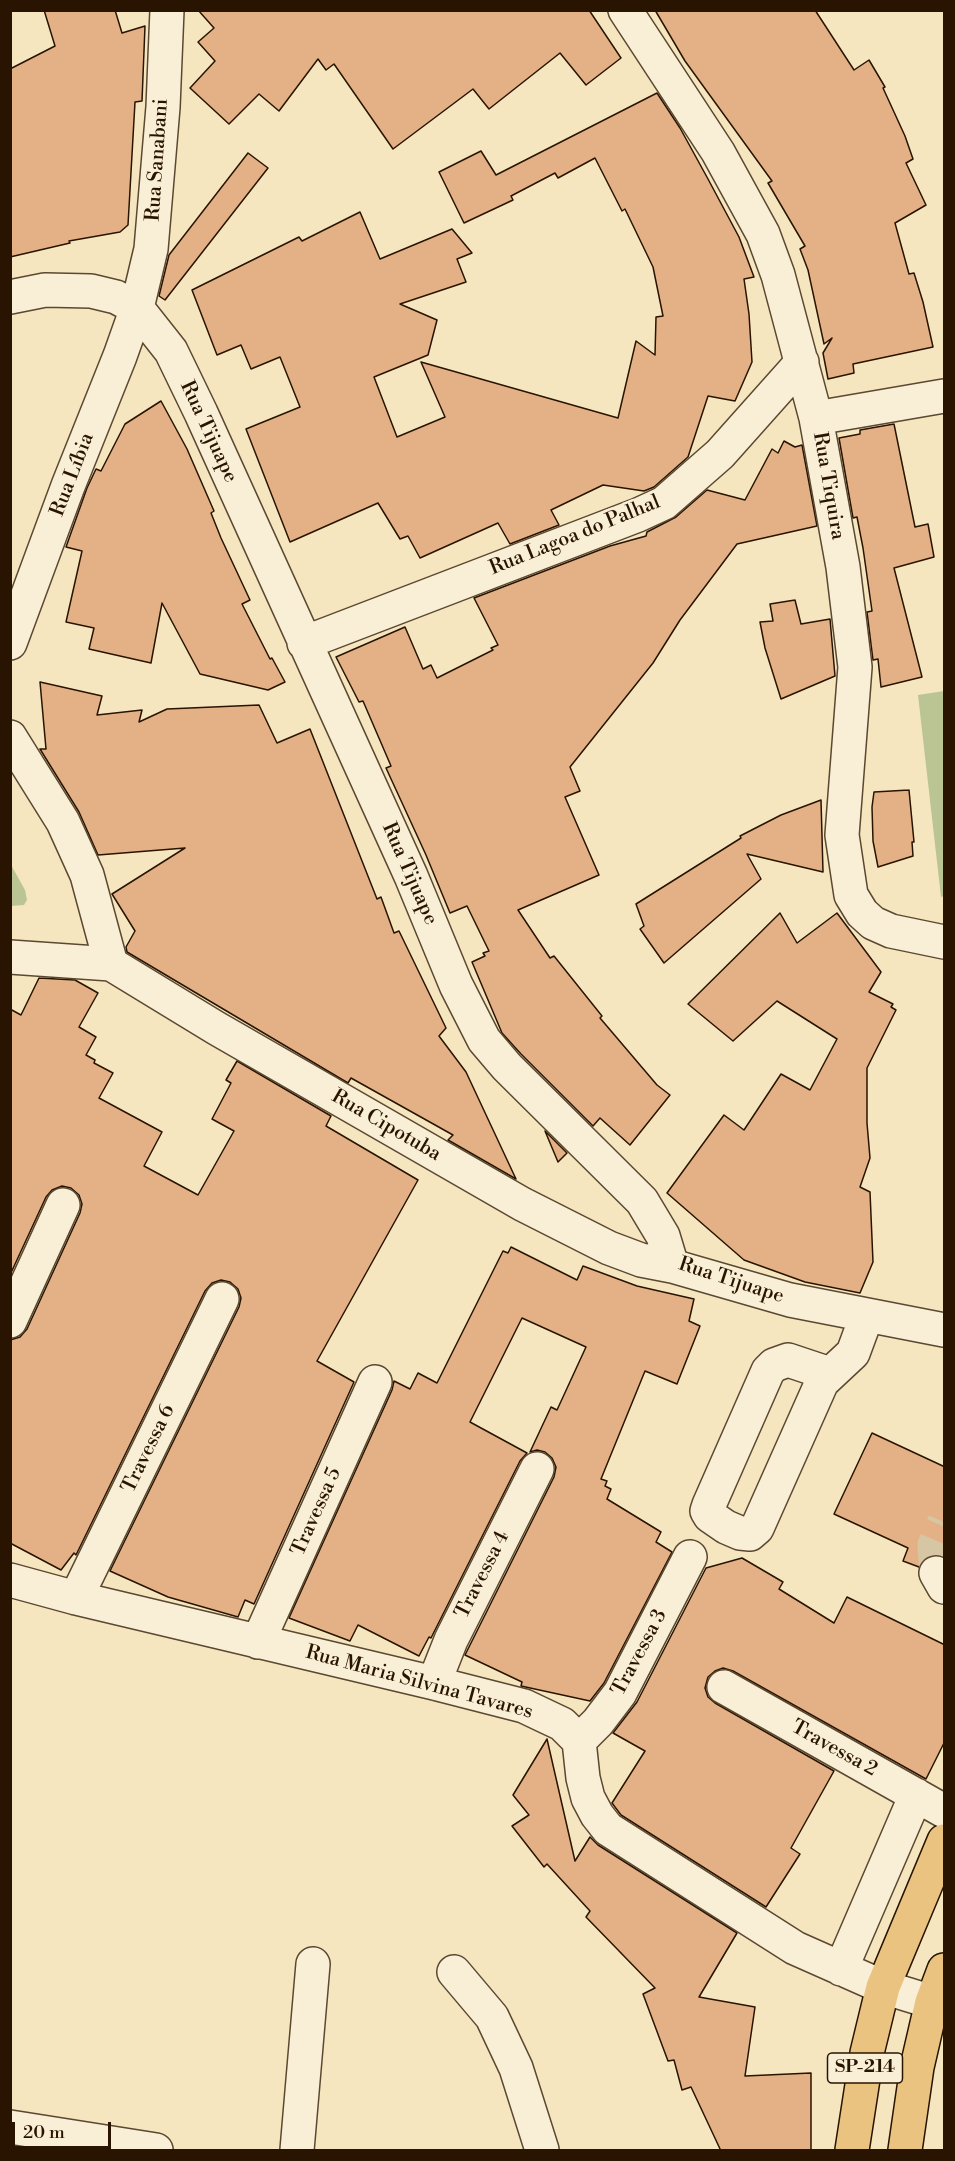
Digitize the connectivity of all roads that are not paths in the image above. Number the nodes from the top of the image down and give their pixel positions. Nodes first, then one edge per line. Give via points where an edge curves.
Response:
1 (167, 10) edge
2 (625, 10) edge
3 (10, 297) edge
4 (137, 308) junction
5 (802, 362) junction
6 (945, 396) edge
7 (816, 418) junction
8 (10, 642) edge
9 (304, 643) junction
10 (10, 737) edge
11 (945, 942) edge
12 (10, 957) edge
13 (111, 964) junction
14 (63, 1205) dead end
15 (672, 1266) junction
16 (222, 1299) dead end
17 (867, 1315) junction
18 (10, 1321) edge
19 (945, 1330) edge
20 (830, 1374) junction
21 (375, 1382) dead end
22 (537, 1469) dead end
23 (690, 1557) dead end
24 (10, 1581) edge
25 (76, 1598) junction
26 (258, 1642) junction
27 (434, 1683) junction
28 (724, 1687) dead end
29 (579, 1741) junction
30 (916, 1795) junction
31 (945, 1811) edge
32 (945, 1841) edge
33 (313, 1964) dead end
34 (841, 1969) junction
35 (945, 1970) edge
36 (454, 1972) dead end
37 (883, 1987) junction
38 (932, 2002) junction
39 (10, 2127) edge
40 (156, 2151) edge
41 (297, 2151) edge
42 (542, 2151) edge
43 (852, 2151) edge
44 (905, 2151) edge

1 - 4 street, Rua Sanabani via 152,249
2 - 5 street, Rua Tiquira via 718,152 763,234
3 - 4 street, Rua Tijuape via 45,290 91,291 116,297
4 - 8 street, Rua Líbia
4 - 9 street, Rua Tijuape via 171,351
5 - 7 street, Rua Tiquira
5 - 9 street, Rua Lagoa do Palhal via 720,454 664,503
6 - 7 street
7 - 11 street, Rua Tiquira via 843,567 855,667 842,835 851,895 873,923 891,931
9 - 15 street, Rua Tijuape via 484,1040 642,1201 663,1236
10 - 13 street via 63,822 87,875
12 - 13 street, Rua Cipotuba
13 - 15 street, Rua Cipotuba via 522,1204 609,1248
14 - 18 street
15 - 17 street, Rua Tijuape via 790,1300
16 - 25 street, Travessa 6
17 - 19 street, Rua Tijuape
17 - 20 street via 853,1353
20 - 20 street via 788,1360 768,1371 709,1505 710,1516 740,1533 750,1534 757,1528 822,1382
21 - 26 street, Travessa 5
22 - 27 street, Travessa 4 via 451,1640
23 - 29 street, Travessa 3 via 620,1693
24 - 25 street, Rua Maria Silvina Tavares
25 - 26 street, Rua Maria Silvina Tavares
26 - 27 street, Rua Maria Silvina Tavares
27 - 29 street, Rua Maria Silvina Tavares via 524,1706 562,1724
28 - 30 street, Travessa 2
29 - 34 street via 588,1798 608,1829 795,1948
30 - 31 street, Travessa 2
30 - 34 street
32 - 37 main road, SP-214
33 - 41 street
34 - 37 street
35 - 38 main road, SP-214
36 - 42 street via 492,2017 516,2068
37 - 38 street
37 - 43 main road, SP-214 via 867,2053
38 - 44 main road, SP-214 via 916,2067
39 - 40 street

